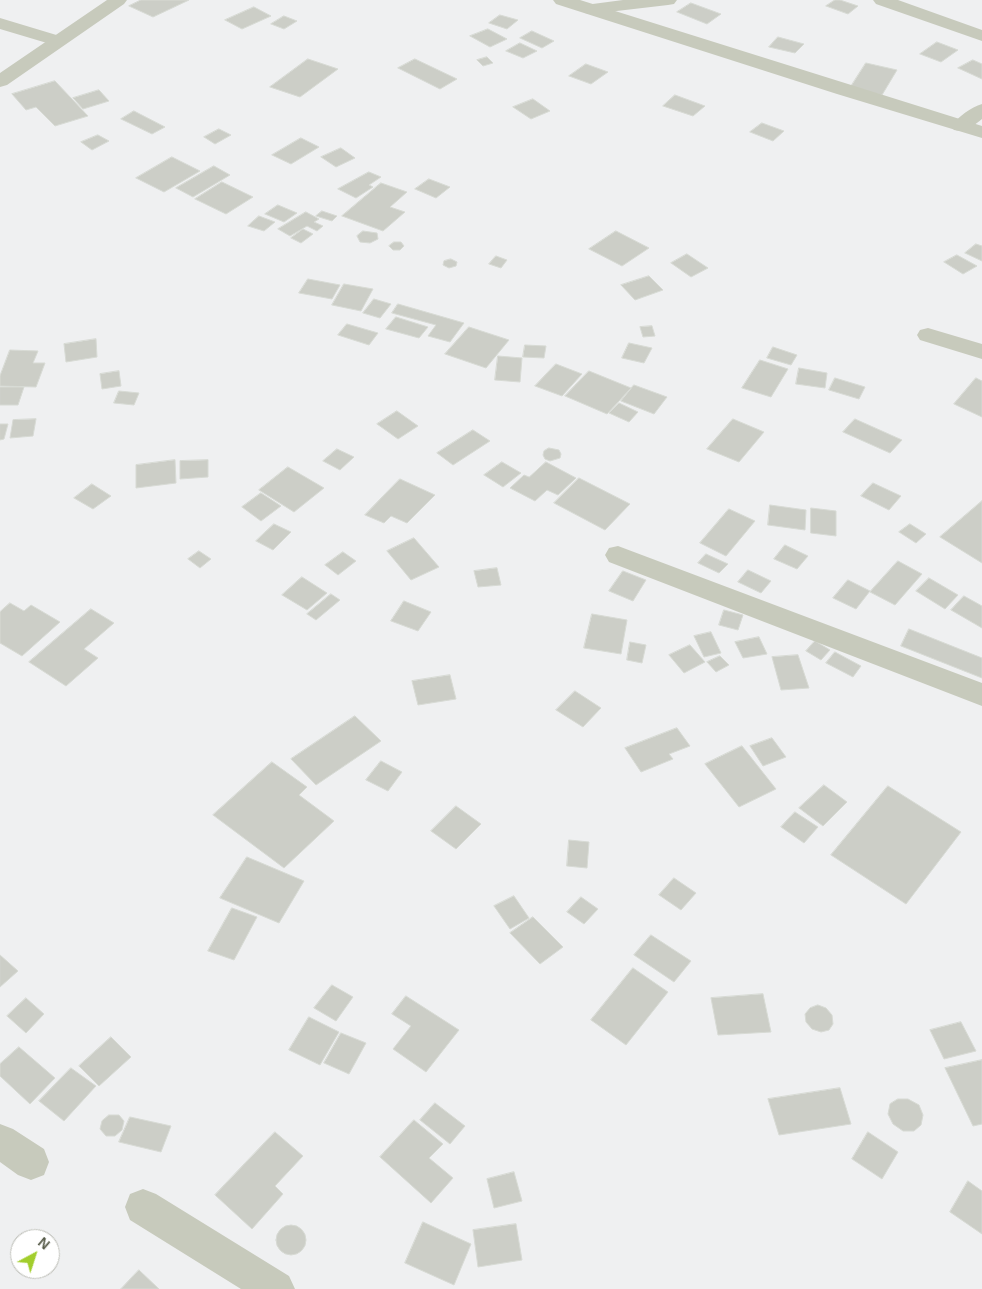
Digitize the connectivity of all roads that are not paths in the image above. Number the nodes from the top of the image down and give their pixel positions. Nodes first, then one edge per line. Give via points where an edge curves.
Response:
1 (118, 0) edge
2 (562, 0) edge
3 (668, 0) edge
4 (882, 0) edge
5 (592, 10) junction
6 (0, 23) edge
7 (982, 36) edge
8 (57, 41) junction
9 (0, 81) edge
10 (982, 110) edge
11 (961, 126) junction
12 (982, 132) edge
13 (928, 335) dead end
14 (982, 352) edge
15 (618, 555) dead end
16 (982, 695) edge
17 (0, 1141) edge
18 (31, 1162) dead end
19 (143, 1207) dead end
20 (276, 1289) edge

1 - 8 street
2 - 5 street
3 - 5 street
4 - 7 street
5 - 11 street
6 - 8 street
8 - 9 street
10 - 11 street
11 - 12 street
13 - 14 street
15 - 16 street
17 - 18 street
19 - 20 street

